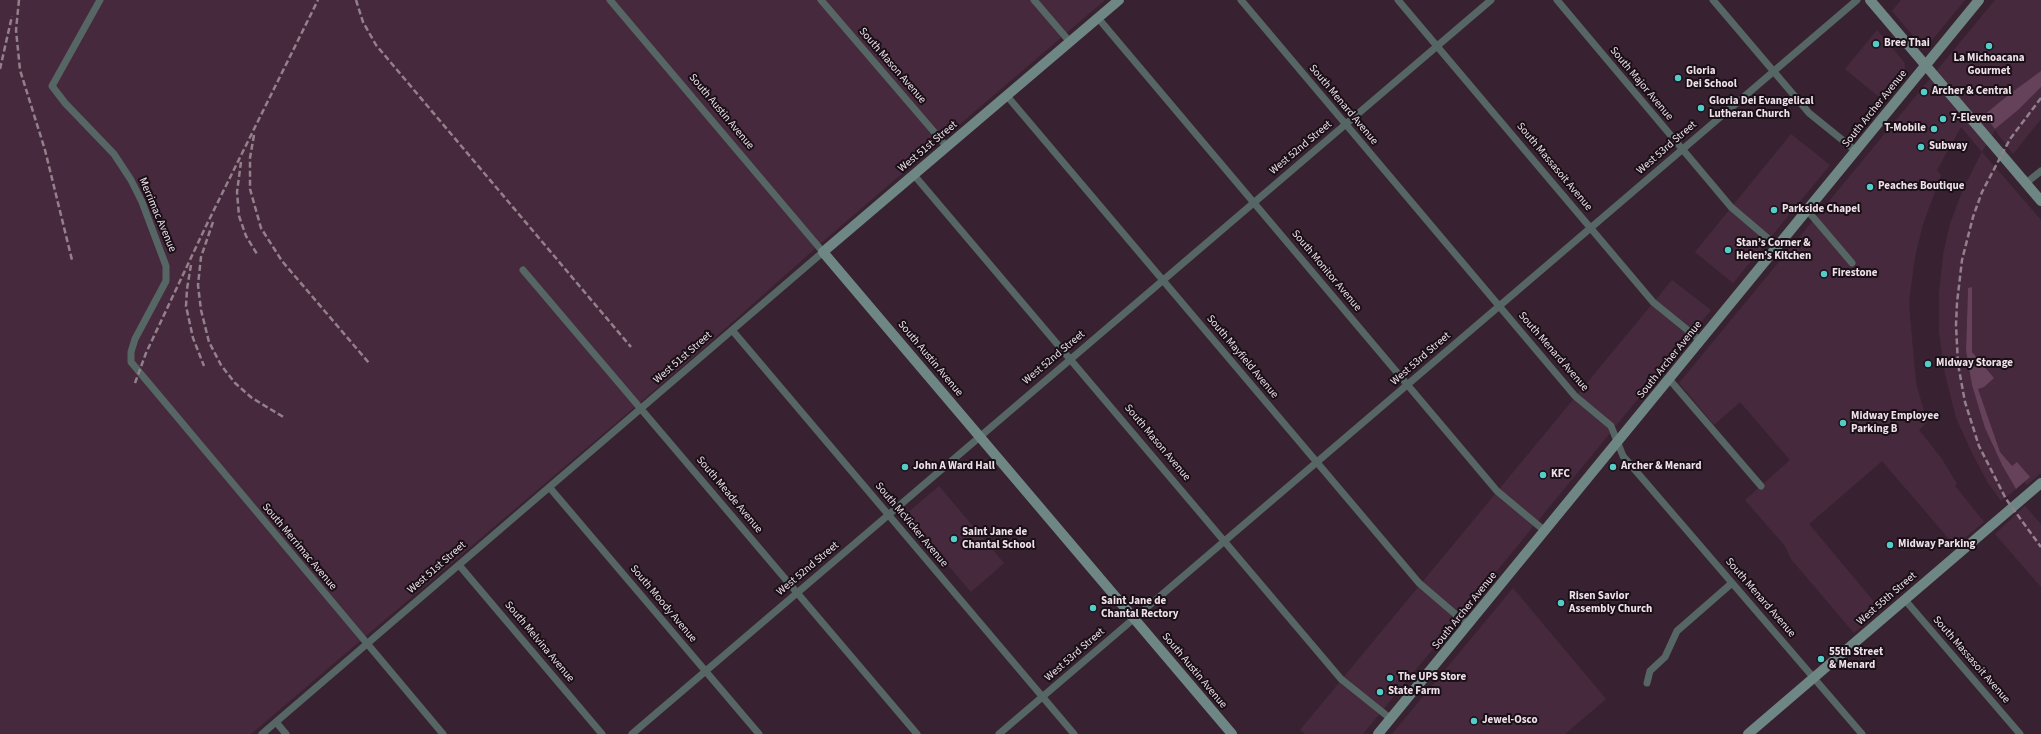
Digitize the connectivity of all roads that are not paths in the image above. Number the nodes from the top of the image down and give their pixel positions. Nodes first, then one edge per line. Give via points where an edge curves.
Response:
1 (100, 0) edge
2 (610, 0) edge
3 (821, 0) edge
4 (1034, 0) edge
5 (1119, 0) edge
6 (1241, 0) edge
7 (1398, 0) edge
8 (1491, 0) edge
9 (1557, 0) edge
10 (1713, 0) edge
11 (1857, 0) edge
12 (1870, 0) edge
13 (1979, 0) edge
14 (1098, 18) junction
15 (1070, 42) junction
16 (1437, 46) junction
17 (1926, 66) junction
18 (1773, 72) junction
19 (1006, 96) junction
20 (1346, 124) junction
21 (947, 147) junction
22 (1682, 150) junction
23 (1856, 151) junction
24 (2041, 171) edge
25 (914, 175) junction
26 (2026, 183) junction
27 (2041, 201) edge
28 (1254, 202) junction
29 (1807, 210) junction
30 (1591, 228) junction
31 (1778, 247) junction
32 (823, 252) junction
33 (1852, 263) dead end
34 (523, 270) dead end
35 (1163, 280) junction
36 (1499, 307) junction
37 (732, 330) junction
38 (1701, 341) junction
39 (1072, 358) junction
40 (138, 373) joint
41 (1670, 379) junction
42 (1408, 384) junction
43 (642, 409) junction
44 (980, 436) junction
45 (1618, 442) junction
46 (1317, 462) junction
47 (2041, 483) edge
48 (1761, 486) dead end
49 (550, 488) junction
50 (888, 515) junction
51 (1545, 531) junction
52 (1224, 540) junction
53 (459, 565) junction
54 (1732, 583) junction
55 (797, 593) junction
56 (1905, 600) junction
57 (1135, 619) junction
58 (1468, 625) junction
59 (366, 644) junction
60 (705, 670) junction
61 (1814, 678) junction
62 (1647, 683) dead end
63 (1043, 697) junction
64 (1391, 719) junction
65 (276, 722) junction
66 (262, 734) edge
67 (286, 734) edge
68 (444, 734) edge
69 (602, 734) edge
70 (632, 734) edge
71 (759, 734) edge
72 (917, 734) edge
73 (999, 734) edge
74 (1074, 734) edge
75 (1232, 734) edge
76 (1378, 734) edge
77 (1748, 734) edge
78 (1862, 734) edge
79 (2020, 734) edge

1 - 40 street, Merrimac Avenue via 52,86 114,154 131,180 166,266 166,281 135,338 131,352 131,362
2 - 32 street, South Austin Avenue
3 - 21 street, South Mason Avenue
4 - 15 street
5 - 14 main road, West 51st Street
6 - 20 street, South Menard Avenue
7 - 16 street, South Massasoit Avenue
8 - 16 street, West 52nd Street
9 - 22 street, South Major Avenue
10 - 18 street
11 - 18 street, West 53rd Street
12 - 17 main road
13 - 17 main road, South Archer Avenue
14 - 15 main road, West 51st Street
14 - 28 street, South Monitor Avenue
15 - 19 main road, West 51st Street
16 - 20 street, West 52nd Street
16 - 30 street, South Massasoit Avenue
17 - 23 main road, South Archer Avenue
17 - 26 main road
18 - 22 street, West 53rd Street
18 - 23 street via 1808,112
19 - 21 main road, West 51st Street
19 - 35 street, South Mayfield Avenue
20 - 28 street, West 52nd Street
20 - 36 street, South Menard Avenue
21 - 25 main road, West 51st Street
22 - 30 street, West 53rd Street
22 - 31 street, South Major Avenue via 1731,207
23 - 29 main road, South Archer Avenue
24 - 26 street
25 - 32 main road, West 51st Street
25 - 39 street, South Mason Avenue
26 - 27 main road
28 - 35 street, West 52nd Street
28 - 42 street, South Monitor Avenue
29 - 31 main road, South Archer Avenue
29 - 33 street
30 - 36 street, West 53rd Street
30 - 38 street, South Massasoit Avenue via 1653,302
31 - 38 main road, South Archer Avenue
32 - 37 street, West 51st Street
32 - 44 main road, South Austin Avenue
34 - 43 street, South Meade Avenue
35 - 39 street, West 52nd Street
35 - 46 street, South Mayfield Avenue
36 - 42 street, West 53rd Street
36 - 45 street, South Menard Avenue via 1575,396 1611,426
37 - 43 street, West 51st Street
37 - 50 street, South McVicker Avenue
38 - 41 main road, South Archer Avenue
39 - 44 street, West 52nd Street
39 - 52 street, South Mason Avenue
40 - 59 street, South Merrimac Avenue
41 - 45 main road, South Archer Avenue
41 - 48 street
42 - 46 street, West 53rd Street
42 - 51 street, South Monitor Avenue via 1497,491
43 - 49 street, West 51st Street
43 - 55 street, South Meade Avenue
44 - 50 street, West 52nd Street
44 - 57 main road, South Austin Avenue
45 - 51 main road, South Archer Avenue
45 - 54 street, South Menard Avenue via 1623,456
46 - 52 street, West 53rd Street
46 - 58 street, South Mayfield Avenue via 1419,583
47 - 56 main road, West 55th Street
49 - 53 street, West 51st Street
49 - 60 street, South Moody Avenue
50 - 55 street, West 52nd Street
50 - 63 street, South McVicker Avenue
51 - 58 main road, South Archer Avenue
52 - 57 street, West 53rd Street
52 - 64 street, South Mason Avenue via 1341,678
53 - 59 street, West 51st Street
53 - 69 street, South Melvina Avenue
54 - 61 street, South Menard Avenue
54 - 62 street via 1677,631 1665,657 1650,671
55 - 60 street, West 52nd Street
55 - 72 street, South Meade Avenue
56 - 61 main road, West 55th Street
56 - 79 street, South Massasoit Avenue
57 - 63 street, West 53rd Street
57 - 75 main road, South Austin Avenue
58 - 64 main road, South Archer Avenue
59 - 65 street, West 51st Street
59 - 68 street, South Merrimac Avenue
60 - 70 street, West 52nd Street
60 - 71 street, South Moody Avenue
61 - 77 main road, West 55th Street
61 - 78 street, South Menard Avenue
63 - 73 street, West 53rd Street
63 - 74 street, South McVicker Avenue
64 - 76 main road, South Archer Avenue
65 - 66 street, West 51st Street
65 - 67 street

